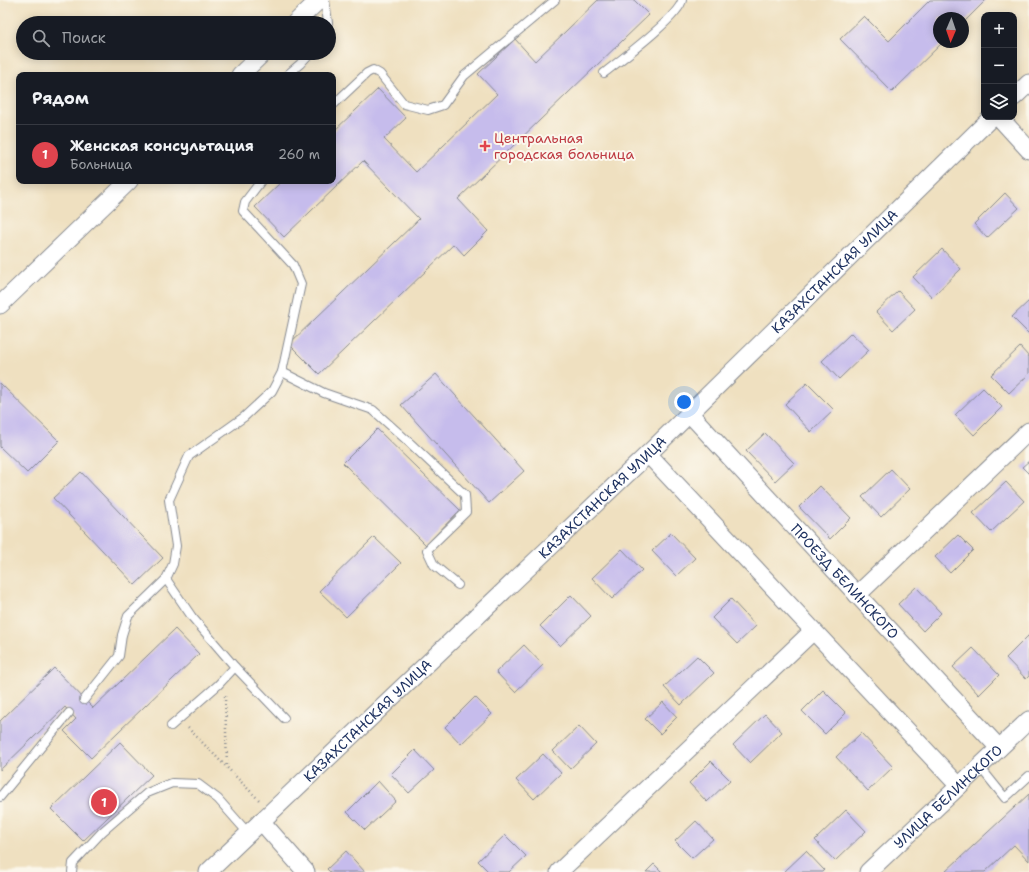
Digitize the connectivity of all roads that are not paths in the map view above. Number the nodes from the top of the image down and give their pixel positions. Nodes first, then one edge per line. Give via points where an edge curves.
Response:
1 (319, 0) edge
2 (325, 0) edge
3 (555, 0) edge
4 (682, 0) edge
5 (302, 16) edge
6 (327, 16) edge
7 (256, 60) edge
8 (304, 60) edge
9 (243, 72) edge
10 (291, 72) edge
11 (604, 73) dead end
12 (1029, 83) edge
13 (1017, 94) edge
14 (336, 102) edge
15 (989, 120) edge
16 (1002, 120) edge
17 (1029, 150) edge
18 (127, 184) edge
19 (259, 184) edge
20 (0, 305) edge
21 (282, 372) junction
22 (690, 414) junction
23 (1029, 431) edge
24 (648, 454) junction
25 (166, 579) junction
26 (458, 586) dead end
27 (857, 595) junction
28 (813, 631) junction
29 (236, 666) junction
30 (84, 700) dead end
31 (69, 712) dead end
32 (284, 718) dead end
33 (1029, 720) edge
34 (171, 726) dead end
35 (999, 748) junction
36 (980, 767) junction
37 (1029, 776) edge
38 (959, 786) junction
39 (0, 797) edge
40 (266, 817) junction
41 (248, 833) junction
42 (72, 872) edge
43 (208, 872) edge
44 (306, 872) edge
45 (559, 872) edge
46 (868, 872) edge

1 - 5 street
2 - 6 lane
3 - 14 lane via 464,76 443,105 428,110 404,104 374,70 367,73
4 - 11 lane via 663,24
7 - 9 street
8 - 10 lane
12 - 13 street
15 - 22 street, КАЗАХСТАНСКАЯ УЛИЦА
16 - 17 street
18 - 20 street
19 - 21 lane via 245,202 243,211 293,265 301,284
21 - 25 lane via 272,392 244,417 189,456 169,500 176,546 173,564
21 - 26 lane via 324,393 373,410 464,495 466,512 427,550 434,565
22 - 24 street, КАЗАХСТАНСКАЯ УЛИЦА
22 - 27 street, ПРОЕЗД БЕЛИНСКОГО
23 - 27 street
24 - 28 street
24 - 40 street, КАЗАХСТАНСКАЯ УЛИЦА
25 - 29 lane via 192,617
25 - 30 lane via 128,616 119,656
27 - 35 street, ПРОЕЗД БЕЛИНСКОГО
28 - 38 street
28 - 45 street
29 - 32 lane
29 - 34 lane
31 - 39 lane
33 - 35 street, УЛИЦА БЕЛИНСКОГО
35 - 36 street, УЛИЦА БЕЛИНСКОГО
36 - 37 lane via 1005,798
36 - 38 street, УЛИЦА БЕЛИНСКОГО
38 - 46 street, УЛИЦА БЕЛИНСКОГО
40 - 41 street, КАЗАХСТАНСКАЯ УЛИЦА
40 - 44 street
41 - 42 lane via 218,799 198,784 172,783 147,793 102,832 73,863
41 - 43 street, КАЗАХСТАНСКАЯ УЛИЦА

